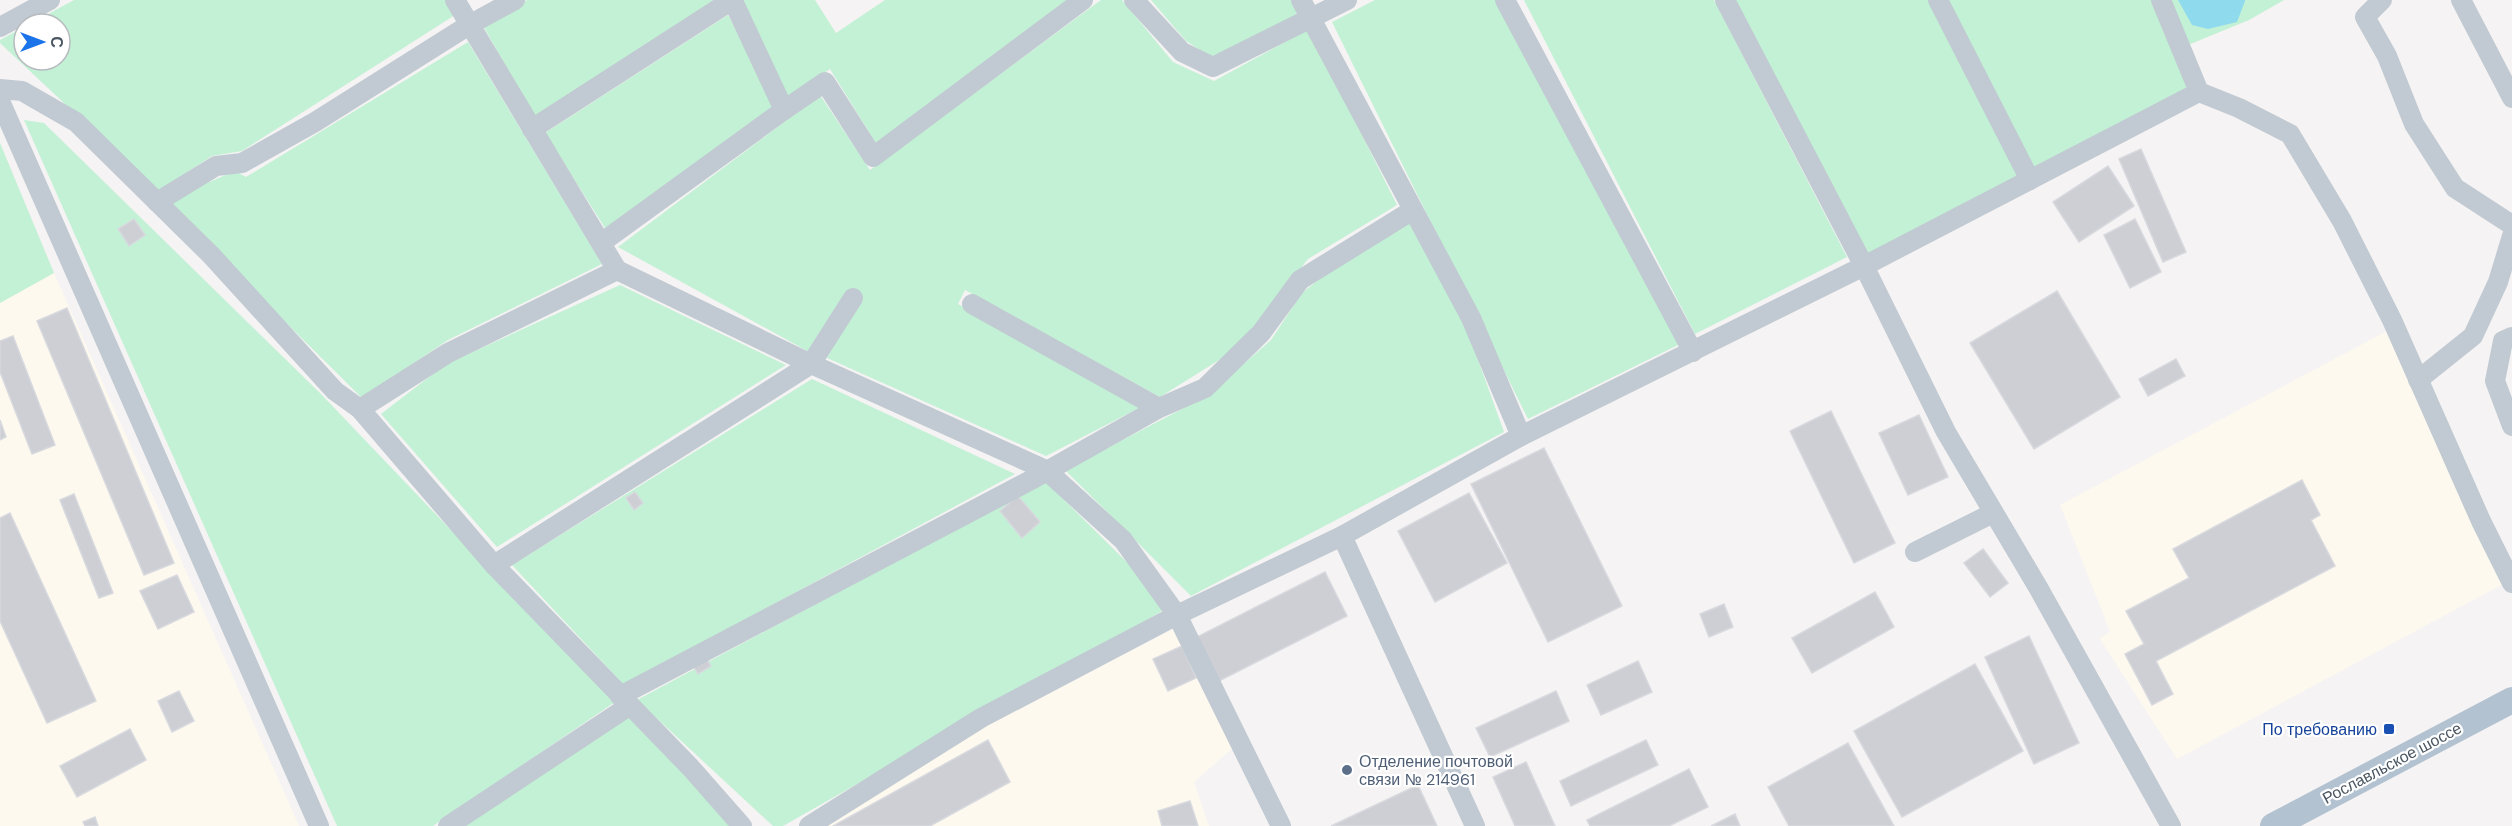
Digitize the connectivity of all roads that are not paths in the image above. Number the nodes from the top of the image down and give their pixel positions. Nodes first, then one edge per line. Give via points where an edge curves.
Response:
1 (50, 0) edge
2 (455, 0) edge
3 (515, 0) edge
4 (1083, 0) edge
5 (1134, 0) edge
6 (1301, 0) edge
7 (1347, 0) edge
8 (1505, 0) edge
9 (1725, 0) edge
10 (1938, 0) edge
11 (2161, 0) edge
12 (2382, 0) edge
13 (2461, 0) edge
14 (733, 1) edge
15 (1311, 20) junction
16 (469, 25) junction
17 (0, 27) edge
18 (0, 89) edge
19 (2199, 92) junction
20 (2512, 99) edge
21 (0, 101) edge
22 (784, 110) junction
23 (532, 129) junction
24 (2030, 180) junction
25 (157, 202) junction
26 (1413, 210) junction
27 (2512, 225) edge
28 (2512, 237) edge
29 (601, 243) junction
30 (1864, 266) junction
31 (617, 270) junction
32 (853, 298) dead end
33 (972, 304) dead end
34 (2512, 337) edge
35 (1693, 352) junction
36 (811, 364) junction
37 (2418, 380) junction
38 (1159, 408) junction
39 (360, 409) junction
40 (2512, 426) edge
41 (1521, 436) junction
42 (1046, 470) junction
43 (1993, 513) junction
44 (1342, 536) junction
45 (1915, 552) dead end
46 (494, 565) junction
47 (2512, 583) edge
48 (1177, 615) junction
49 (2512, 700) edge
50 (624, 701) junction
51 (319, 826) edge
52 (448, 826) edge
53 (742, 826) edge
54 (809, 826) edge
55 (1281, 826) edge
56 (1475, 826) edge
57 (2171, 826) edge
58 (2273, 826) edge

1 - 17 street
2 - 16 street
3 - 16 street
4 - 22 street via 873,157 825,82
5 - 15 street via 1182,52 1213,67
6 - 15 street
7 - 15 street
8 - 35 street
9 - 30 street
10 - 24 street
11 - 19 street
12 - 27 street via 2365,17 2387,56 2414,124 2455,188
13 - 20 street
14 - 22 street
14 - 23 street
15 - 26 street
16 - 23 street
16 - 25 street via 315,122 242,163 216,166
18 - 25 street via 22,91 76,122
19 - 24 street
19 - 37 street via 2290,134 2342,221
21 - 51 street
22 - 29 street
23 - 29 street
24 - 30 street
25 - 39 street via 335,391
26 - 38 street via 1300,280 1261,333 1205,388
26 - 41 street via 1472,318
28 - 37 street via 2498,282 2473,336
29 - 31 street
30 - 35 street
30 - 43 street via 1946,432
31 - 36 street
31 - 39 street via 448,353
32 - 36 street
33 - 38 street
34 - 40 street via 2503,341 2495,381
35 - 41 street
36 - 42 street
36 - 46 street
37 - 47 street
38 - 42 street
39 - 46 street
41 - 44 street
42 - 48 street via 1123,540
42 - 50 street
43 - 45 street
43 - 57 street
44 - 48 street
44 - 56 street
46 - 50 street
48 - 54 street via 981,718
48 - 55 street
49 - 58 main road, Рославльское шоссе
50 - 52 street
50 - 53 street

